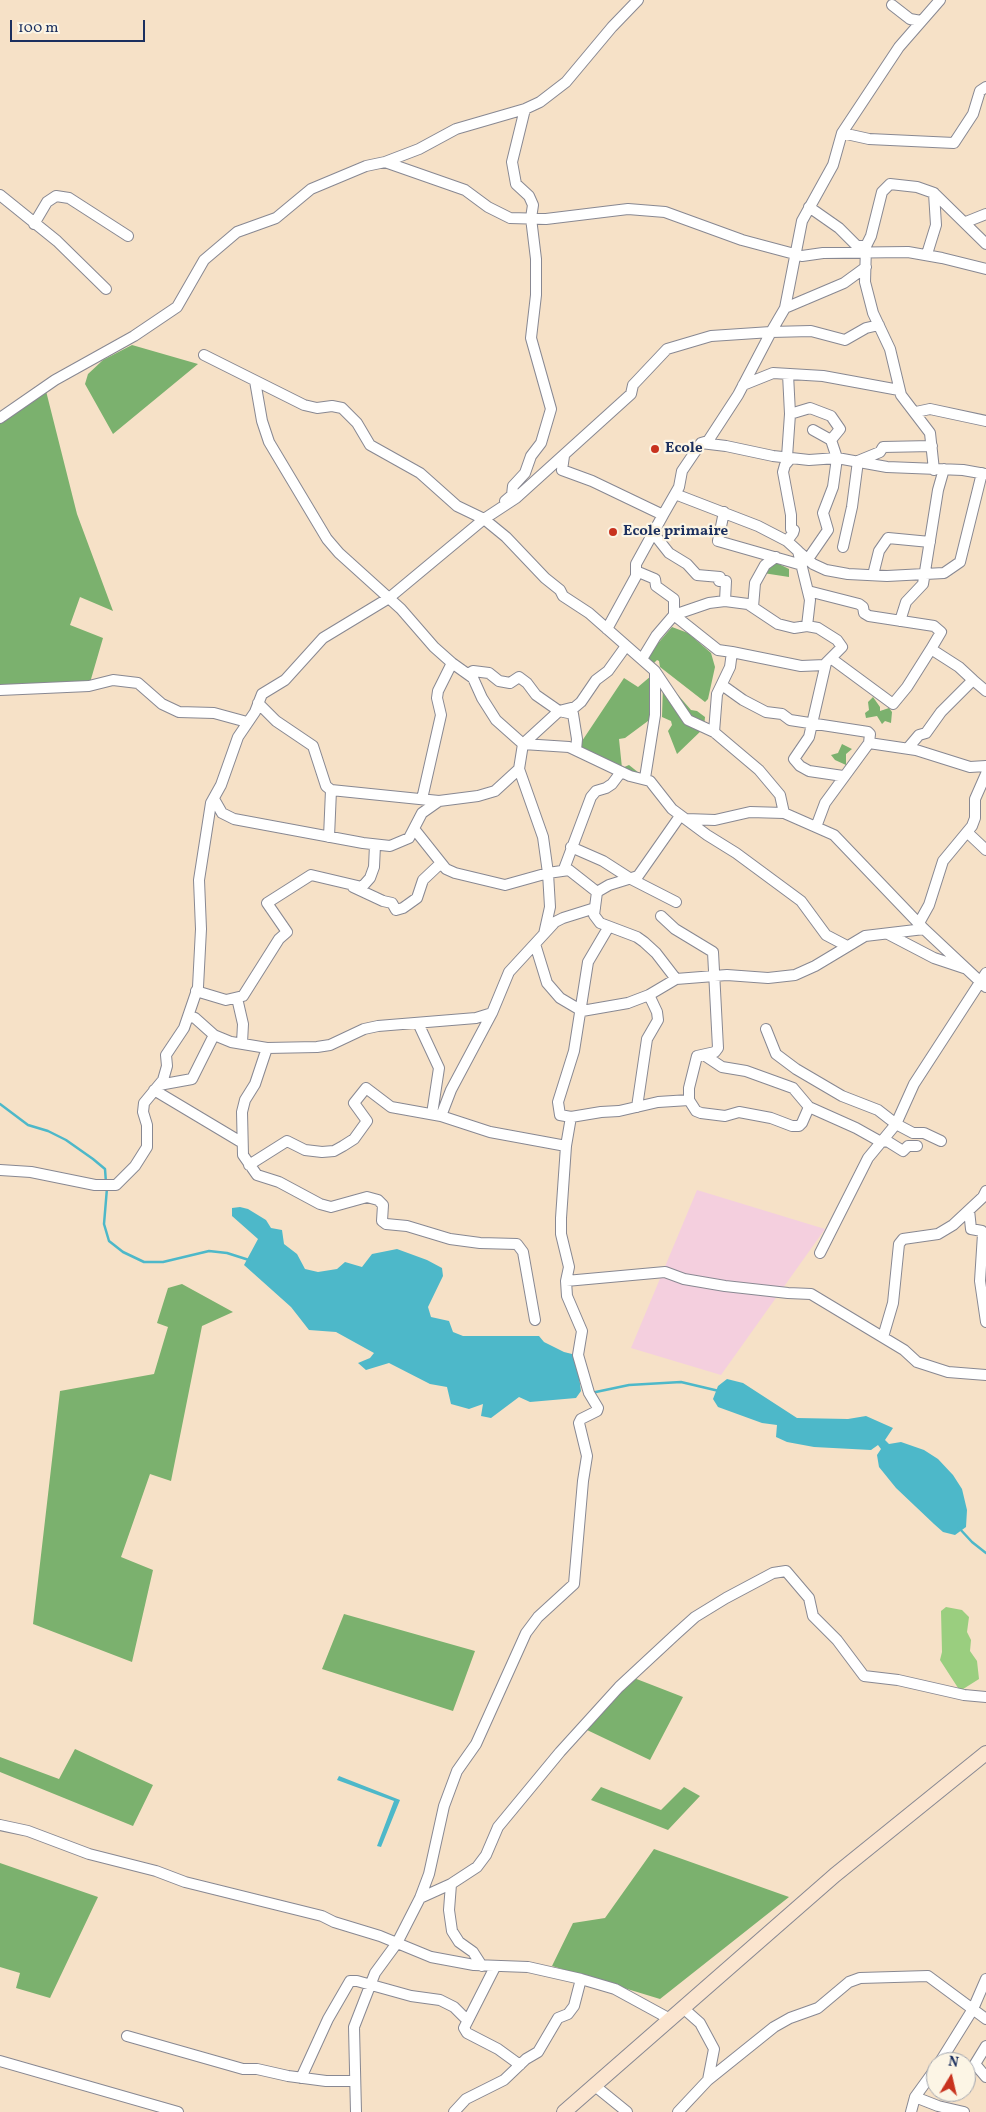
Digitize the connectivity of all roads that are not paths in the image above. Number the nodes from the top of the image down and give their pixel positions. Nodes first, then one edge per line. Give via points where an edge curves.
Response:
1 (638, 0) edge
2 (940, 0) edge
3 (892, 5) dead end
4 (921, 22) junction
5 (986, 87) edge
6 (525, 109) junction
7 (842, 133) junction
8 (384, 162) junction
9 (934, 193) junction
10 (0, 195) edge
11 (809, 207) junction
12 (986, 214) edge
13 (531, 218) junction
14 (966, 222) junction
15 (34, 224) junction
16 (128, 236) dead end
17 (986, 244) edge
18 (865, 250) junction
19 (796, 254) junction
20 (927, 254) junction
21 (866, 267) junction
22 (986, 269) edge
23 (106, 289) dead end
24 (785, 308) junction
25 (879, 325) junction
26 (771, 332) junction
27 (204, 355) dead end
28 (788, 374) junction
29 (256, 381) junction
30 (743, 385) junction
31 (899, 390) junction
32 (916, 412) junction
33 (790, 414) junction
34 (0, 418) edge
35 (986, 421) edge
36 (813, 430) dead end
37 (831, 440) junction
38 (701, 443) junction
39 (932, 446) junction
40 (564, 456) junction
41 (789, 458) junction
42 (837, 458) junction
43 (858, 461) junction
44 (939, 470) junction
45 (984, 474) edge
46 (675, 494) junction
47 (724, 512) junction
48 (662, 515) junction
49 (485, 519) junction
50 (654, 534) junction
51 (787, 542) junction
52 (930, 542) junction
53 (843, 547) dead end
54 (776, 557) junction
55 (805, 562) junction
56 (636, 571) junction
57 (873, 575) junction
58 (925, 575) junction
59 (808, 590) junction
60 (389, 598) junction
61 (725, 601) junction
62 (753, 607) junction
63 (674, 615) junction
64 (900, 621) junction
65 (807, 626) junction
66 (608, 629) junction
67 (626, 646) junction
68 (931, 649) junction
69 (732, 652) junction
70 (642, 658) junction
71 (829, 662) junction
72 (452, 664) junction
73 (655, 671) junction
74 (468, 674) junction
75 (973, 680) junction
76 (722, 685) junction
77 (0, 690) edge
78 (986, 691) edge
79 (258, 703) junction
80 (559, 711) junction
81 (246, 722) junction
82 (812, 725) junction
83 (714, 732) junction
84 (869, 743) junction
85 (523, 744) junction
86 (908, 748) junction
87 (576, 750) junction
88 (986, 766) edge
89 (519, 769) junction
90 (621, 772) junction
91 (986, 774) edge
92 (844, 776) junction
93 (645, 778) junction
94 (331, 790) junction
95 (214, 799) junction
96 (422, 799) junction
97 (439, 801) junction
98 (784, 812) junction
99 (683, 817) junction
100 (816, 827) junction
101 (415, 830) junction
102 (968, 833) junction
103 (329, 837) junction
104 (375, 845) junction
105 (571, 847) junction
106 (986, 850) edge
107 (441, 863) junction
108 (564, 869) junction
109 (548, 873) junction
110 (336, 879) junction
111 (632, 879) junction
112 (597, 892) junction
113 (676, 902) dead end
114 (595, 908) junction
115 (662, 916) dead end
116 (921, 926) junction
117 (608, 928) junction
118 (888, 934) junction
119 (543, 935) junction
120 (535, 944) junction
121 (847, 946) junction
122 (966, 969) junction
123 (714, 976) junction
124 (676, 979) junction
125 (984, 980) edge
126 (196, 991) junction
127 (649, 995) junction
128 (237, 998) junction
129 (582, 1011) junction
130 (492, 1013) junction
131 (189, 1016) junction
132 (418, 1023) junction
133 (766, 1029) dead end
134 (214, 1035) junction
135 (242, 1043) junction
136 (267, 1048) junction
137 (704, 1055) junction
138 (157, 1088) junction
139 (689, 1100) junction
140 (637, 1107) junction
141 (809, 1107) junction
142 (436, 1115) junction
143 (571, 1117) junction
144 (896, 1124) junction
145 (941, 1141) dead end
146 (242, 1142) junction
147 (881, 1142) junction
148 (566, 1146) junction
149 (917, 1146) dead end
150 (249, 1165) junction
151 (0, 1170) edge
152 (986, 1191) edge
153 (969, 1210) junction
154 (820, 1253) dead end
155 (566, 1281) junction
156 (535, 1320) dead end
157 (986, 1322) edge
158 (882, 1337) junction
159 (986, 1375) edge
160 (986, 1697) edge
161 (986, 1753) edge
162 (0, 1825) edge
163 (451, 1884) junction
164 (420, 1898) junction
165 (397, 1943) junction
166 (482, 1966) junction
167 (495, 1967) junction
168 (582, 1979) junction
169 (986, 1979) edge
170 (370, 1984) junction
171 (683, 2008) junction
172 (974, 2009) junction
173 (670, 2019) junction
174 (986, 2019) edge
175 (467, 2020) junction
176 (127, 2036) dead end
177 (985, 2051) edge
178 (946, 2052) edge
179 (0, 2061) edge
180 (520, 2066) junction
181 (986, 2077) edge
182 (301, 2078) junction
183 (708, 2080) junction
184 (354, 2081) junction
185 (926, 2082) edge
186 (595, 2086) junction
187 (916, 2097) junction
188 (178, 2112) edge
189 (356, 2112) edge
190 (454, 2112) edge
191 (564, 2112) edge
192 (627, 2112) edge
193 (678, 2112) edge
194 (911, 2112) edge
195 (964, 2112) edge

1 - 6 street via 566,82
2 - 4 street
3 - 4 street via 910,19
4 - 7 street via 899,47
5 - 7 street via 980,91 973,114 954,143 869,139
6 - 8 street via 456,129 419,149
6 - 13 street via 512,162 516,184 529,196 533,205
7 - 11 street via 833,165
8 - 13 street via 465,190 510,218
8 - 34 street via 311,189 276,218 236,232 204,260 177,307 134,336 55,380
9 - 14 street
9 - 18 street via 918,187 890,184 882,192
9 - 20 street via 936,225
10 - 15 street
11 - 18 street
11 - 19 street via 802,221
12 - 14 street
13 - 19 street via 555,218 614,209 665,212 742,240
13 - 49 street via 536,295 531,338 551,409 540,443 525,473 513,486 512,495
14 - 17 street
15 - 16 street via 47,202 56,196 70,198
15 - 23 street via 57,241
18 - 19 street
18 - 20 street
18 - 21 street
19 - 24 street
20 - 22 street
21 - 24 street via 844,283
21 - 25 street via 865,282
24 - 26 street
25 - 26 street via 866,328 845,340 811,331
25 - 31 street via 890,349
26 - 30 street
26 - 40 street via 711,336 668,349 634,385 630,394
27 - 29 street
28 - 30 street via 770,374
28 - 31 street via 824,376
28 - 33 street
29 - 49 street via 304,404 317,408 342,408 357,423 370,445 420,473 457,506
29 - 60 street via 269,442 294,487 339,553
30 - 38 street via 708,441
31 - 32 street
32 - 35 street via 930,409
32 - 39 street via 930,433
33 - 37 street via 810,408 832,416 840,429
33 - 41 street
36 - 37 street
37 - 42 street
38 - 41 street
38 - 46 street via 682,471 680,487
39 - 43 street via 884,447 880,452
39 - 44 street
40 - 48 street via 562,470
40 - 49 street via 516,498
41 - 42 street
41 - 51 street via 783,472 791,530 794,530
42 - 43 street
42 - 55 street via 833,487 822,513 828,530
43 - 44 street via 887,467
43 - 53 street
44 - 45 street
44 - 52 street
45 - 58 street via 959,563 942,574
46 - 47 street
46 - 48 street
47 - 51 street
47 - 54 street via 718,541
48 - 50 street
49 - 60 street
49 - 66 street via 511,541 563,596
50 - 56 street via 637,562
50 - 61 street via 669,553 697,575 720,577 719,581 726,581
51 - 55 street
52 - 57 street via 888,538 879,552
52 - 58 street
54 - 55 street
54 - 62 street via 765,565 755,583
55 - 57 street via 826,570
55 - 59 street
56 - 63 street via 656,579 656,586 674,599
56 - 66 street
57 - 58 street
58 - 64 street via 922,588 904,604
59 - 64 street via 859,604 869,616
59 - 65 street
60 - 72 street
60 - 79 street via 323,638 285,680 262,694
61 - 62 street
61 - 63 street
62 - 65 street via 778,624 794,628
63 - 69 street via 718,650
63 - 70 street
64 - 68 street via 930,625 939,630
65 - 71 street via 818,628 842,645
66 - 67 street
67 - 70 street
67 - 80 street via 581,702
68 - 71 street via 893,704
68 - 75 street via 959,666
69 - 71 street via 801,666
69 - 76 street
70 - 73 street
71 - 82 street
72 - 74 street
72 - 96 street via 438,691 441,715
73 - 83 street via 688,720
73 - 93 street via 655,715
74 - 80 street via 473,671 488,673 499,681 510,683 519,677 528,682 536,695
74 - 85 street via 496,720
75 - 78 street
75 - 86 street via 941,712 926,733
76 - 82 street via 759,709 778,712 789,719
76 - 83 street via 717,694
77 - 81 street via 89,686 113,680 138,683 162,704 179,712 214,713
79 - 81 street
79 - 94 street via 276,721 313,746 326,786
80 - 85 street
80 - 87 street via 574,714
81 - 95 street
82 - 84 street via 867,732 870,734
82 - 92 street via 808,739 794,757 796,762 809,771
83 - 98 street via 737,750 780,794
84 - 86 street
84 - 92 street
85 - 87 street via 564,746
85 - 89 street
86 - 88 street via 970,767
87 - 90 street
89 - 97 street via 495,791
89 - 109 street via 543,837
90 - 93 street
90 - 105 street via 606,788 596,790 592,795
91 - 102 street via 977,792 975,818
92 - 100 street via 825,803
93 - 99 street
94 - 96 street
94 - 103 street
95 - 103 street via 222,813 234,819
95 - 126 street via 206,826 199,880 201,929
96 - 97 street
97 - 101 street via 422,813
98 - 99 street via 750,812 715,820
98 - 100 street
99 - 111 street via 642,872
99 - 121 street via 801,901 826,935
100 - 116 street via 834,835
101 - 104 street via 402,842 390,846
101 - 107 street
102 - 106 street
102 - 116 street via 943,861
103 - 104 street
104 - 110 street via 374,867 362,886
105 - 108 street
105 - 111 street
107 - 109 street via 455,873 505,885
107 - 110 street via 423,880 418,898 396,910 392,902
108 - 109 street
108 - 112 street
109 - 119 street via 550,907
110 - 128 street via 311,875 267,904 287,932 262,964 250,987
111 - 112 street
111 - 113 street
112 - 114 street
114 - 117 street via 594,915
114 - 119 street via 562,918
115 - 123 street via 674,929 713,952
116 - 118 street
116 - 122 street
117 - 124 street via 644,942
117 - 129 street via 588,962
118 - 121 street via 868,935
118 - 122 street via 934,958
119 - 120 street
120 - 129 street via 547,983 560,998
120 - 130 street via 509,972
121 - 123 street via 795,975 768,978
122 - 125 street
123 - 124 street
123 - 137 street via 718,1048 716,1052
124 - 127 street
125 - 144 street via 914,1084
126 - 128 street via 226,1000
126 - 131 street
127 - 129 street via 628,1003
127 - 140 street via 658,1020 648,1039
128 - 135 street via 243,1024
129 - 143 street via 558,1102 560,1115
130 - 132 street via 476,1018
130 - 142 street
131 - 134 street via 196,1018
131 - 138 street via 166,1055 166,1075
132 - 136 street via 364,1029 324,1046
132 - 142 street via 439,1068
133 - 144 street via 774,1051 786,1062 842,1096 878,1110
134 - 135 street
134 - 138 street via 192,1079
135 - 136 street
136 - 146 street via 255,1084 245,1100
137 - 139 street via 697,1056
137 - 141 street via 722,1068 746,1071 793,1088
138 - 146 street
138 - 151 street via 143,1106 147,1130 145,1152 119,1184 95,1185 32,1172
139 - 140 street
139 - 141 street via 701,1113 725,1116 739,1112 792,1126 802,1123
140 - 143 street
141 - 147 street
142 - 148 street via 490,1132
142 - 150 street via 391,1107 365,1088 354,1103 367,1121 354,1139 334,1151 322,1152 305,1150 287,1141
143 - 148 street
144 - 145 street
144 - 147 street
146 - 150 street via 243,1155
147 - 149 street via 887,1141 903,1151 908,1146
147 - 154 street via 858,1176
148 - 155 street via 561,1218 561,1234 569,1267
150 - 156 street via 257,1175 331,1207 367,1197 378,1200 383,1205 382,1221 386,1224 407,1226 450,1239 517,1244 523,1252
152 - 153 street
153 - 157 street via 971,1229 982,1230 983,1234 980,1281
153 - 158 street via 938,1234 903,1239 893,1303
155 - 158 street via 665,1272 725,1286 811,1294
155 - 164 street via 567,1296 582,1332 578,1355 589,1393 598,1408 579,1423 587,1456 574,1584 538,1617 526,1633 476,1744 457,1771 444,1806 429,1874
158 - 159 street via 917,1362 937,1370
160 - 163 street via 864,1676 837,1640 813,1616 809,1598 786,1571 773,1573 695,1617 619,1687 498,1827 478,1867
161 - 171 street via 898,1823
162 - 165 street via 28,1831 89,1854 185,1882 322,1916
163 - 164 street
163 - 166 street via 449,1910 452,1931
164 - 165 street
165 - 166 street via 431,1957
165 - 170 street via 385,1956
166 - 167 street
167 - 168 street via 528,1967
167 - 175 street
168 - 173 street via 615,1989
168 - 180 street via 571,2011 558,2018 538,2052
169 - 172 street
170 - 175 street via 411,1996 440,2000 454,2007
170 - 182 street via 354,1980 348,1984
170 - 184 street via 354,2027
171 - 173 street
171 - 183 street via 700,2023 714,2049
172 - 174 street
172 - 178 street
172 - 183 street via 928,1976 860,1978 849,1982 818,2008 774,2027
173 - 186 street
175 - 180 street via 464,2028 467,2033 498,2049
176 - 182 street via 243,2069
177 - 181 street via 976,2064
179 - 188 street
180 - 190 street via 504,2080 466,2099
182 - 184 street
183 - 193 street
184 - 189 street
185 - 187 street
186 - 191 street
186 - 192 street
187 - 194 street
187 - 195 street

